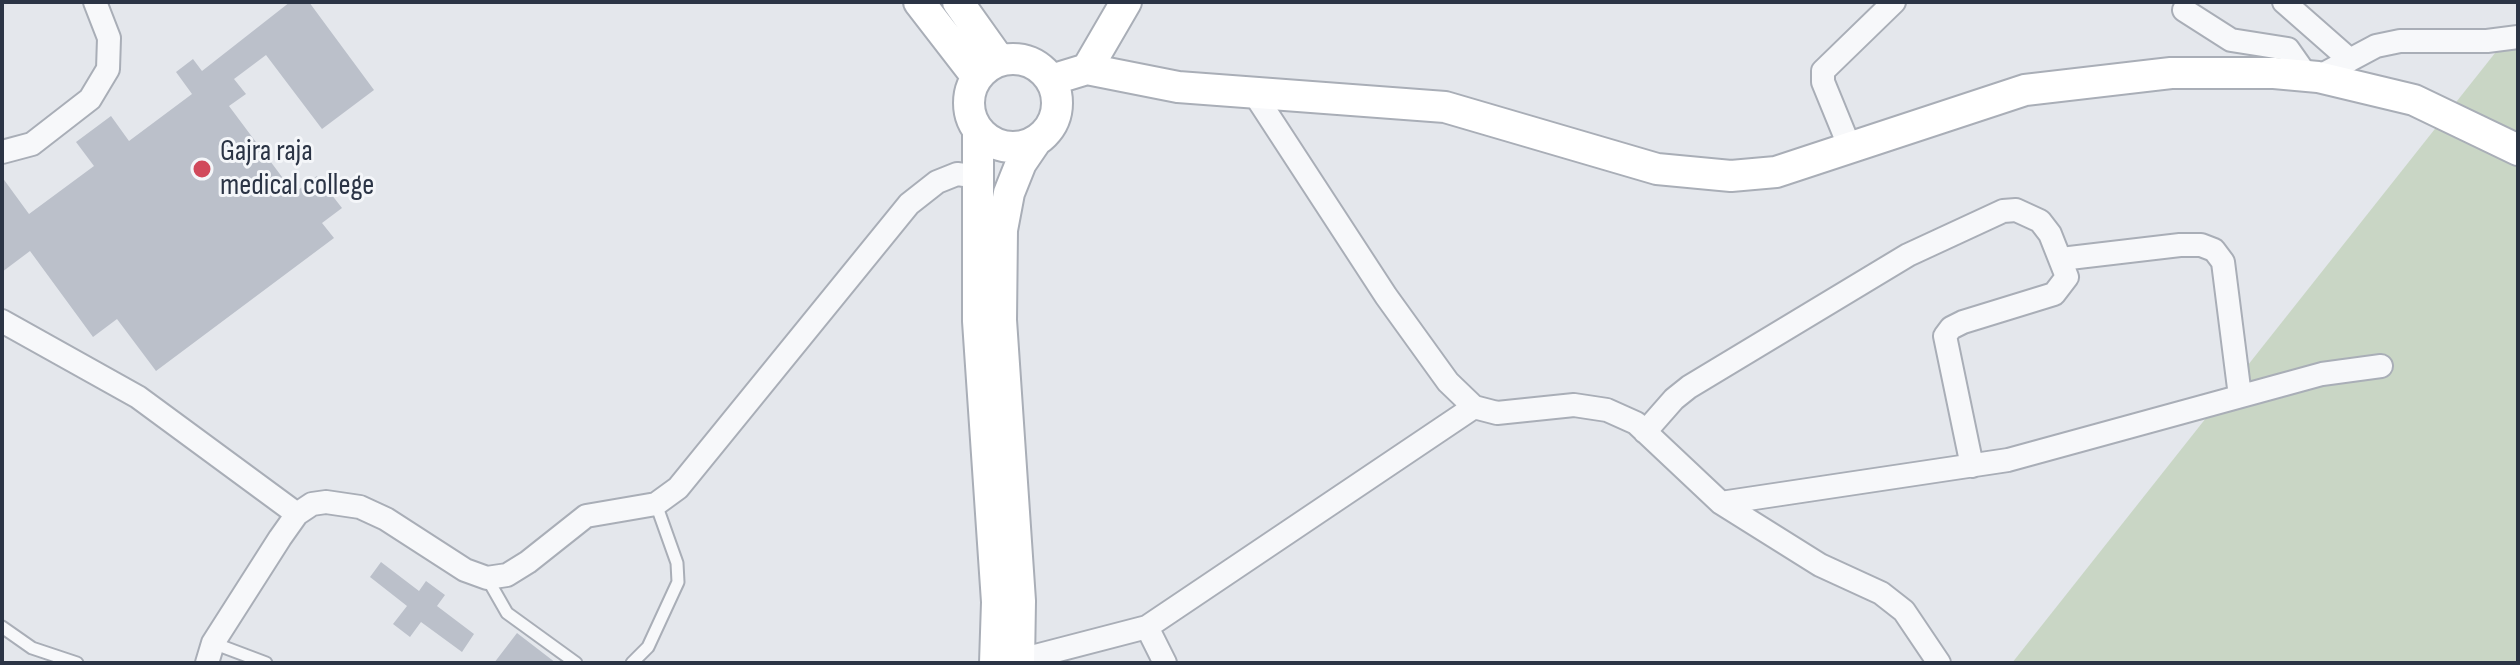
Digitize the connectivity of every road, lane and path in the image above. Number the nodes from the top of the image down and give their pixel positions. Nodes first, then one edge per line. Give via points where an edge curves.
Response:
1 (95, 2) edge
2 (919, 2) edge
3 (958, 2) edge
4 (1126, 2) edge
5 (1894, 2) edge
6 (2284, 2) edge
7 (2184, 10) dead end
8 (2518, 37) edge
9 (2350, 60) junction
10 (989, 69) junction
11 (1087, 69) junction
12 (2312, 76) junction
13 (1051, 80) junction
14 (1255, 95) junction
15 (978, 131) junction
16 (1036, 141) junction
17 (2512, 144) edge
18 (1850, 148) junction
19 (2, 152) edge
20 (980, 177) junction
21 (2061, 259) junction
22 (2, 321) edge
23 (2381, 366) dead end
24 (2240, 396) junction
25 (1474, 407) junction
26 (1645, 432) junction
27 (1972, 466) junction
28 (1721, 503) junction
29 (656, 504) junction
30 (297, 514) junction
31 (487, 578) junction
32 (2, 627) edge
33 (1147, 627) junction
34 (210, 653) edge
35 (1008, 661) edge
36 (77, 663) edge
37 (266, 663) edge
38 (576, 663) edge
39 (632, 663) edge
40 (1165, 663) edge
41 (1939, 663) edge

1 - 19 street via 109,38 108,69 90,99 32,144
2 - 10 main road
3 - 10 main road
4 - 11 main road
5 - 18 street via 1823,71
6 - 9 street
7 - 12 street via 2231,40 2288,49
8 - 9 street via 2400,41
9 - 12 street
10 - 13 main road via 1029,62
10 - 15 main road via 969,104
11 - 13 main road
11 - 14 main road
12 - 17 main road via 2414,100
12 - 18 main road via 2171,73 2025,90
13 - 16 main road via 1056,114
14 - 18 main road via 1445,107 1657,169 1731,176 1776,172
14 - 25 street via 1386,296 1448,382
15 - 16 main road via 1002,147
15 - 20 main road
16 - 35 main road via 1009,193 1002,230 1001,320 1020,601
20 - 29 street via 957,174 909,204 678,488
20 - 35 main road via 978,321 997,602
21 - 24 street via 2180,245 2214,250 2223,262
21 - 26 street via 2040,221 2016,210 2003,211 1908,255 1704,378 1674,399
21 - 27 street via 2067,277 2054,294 1963,322 1945,336
22 - 30 street via 138,397
23 - 24 street via 2322,374
24 - 27 street
25 - 26 street via 1497,413 1574,405 1607,410
25 - 33 street
26 - 28 street
27 - 28 street
28 - 41 street via 1820,565 1893,602 1922,633
29 - 31 street via 586,516 528,562 507,575
29 - 39 lane via 677,563 678,582 648,647
30 - 31 street via 326,502 360,507
30 - 34 street
31 - 38 lane via 507,613
32 - 36 lane via 32,648
33 - 35 street
33 - 40 street
34 - 37 lane

